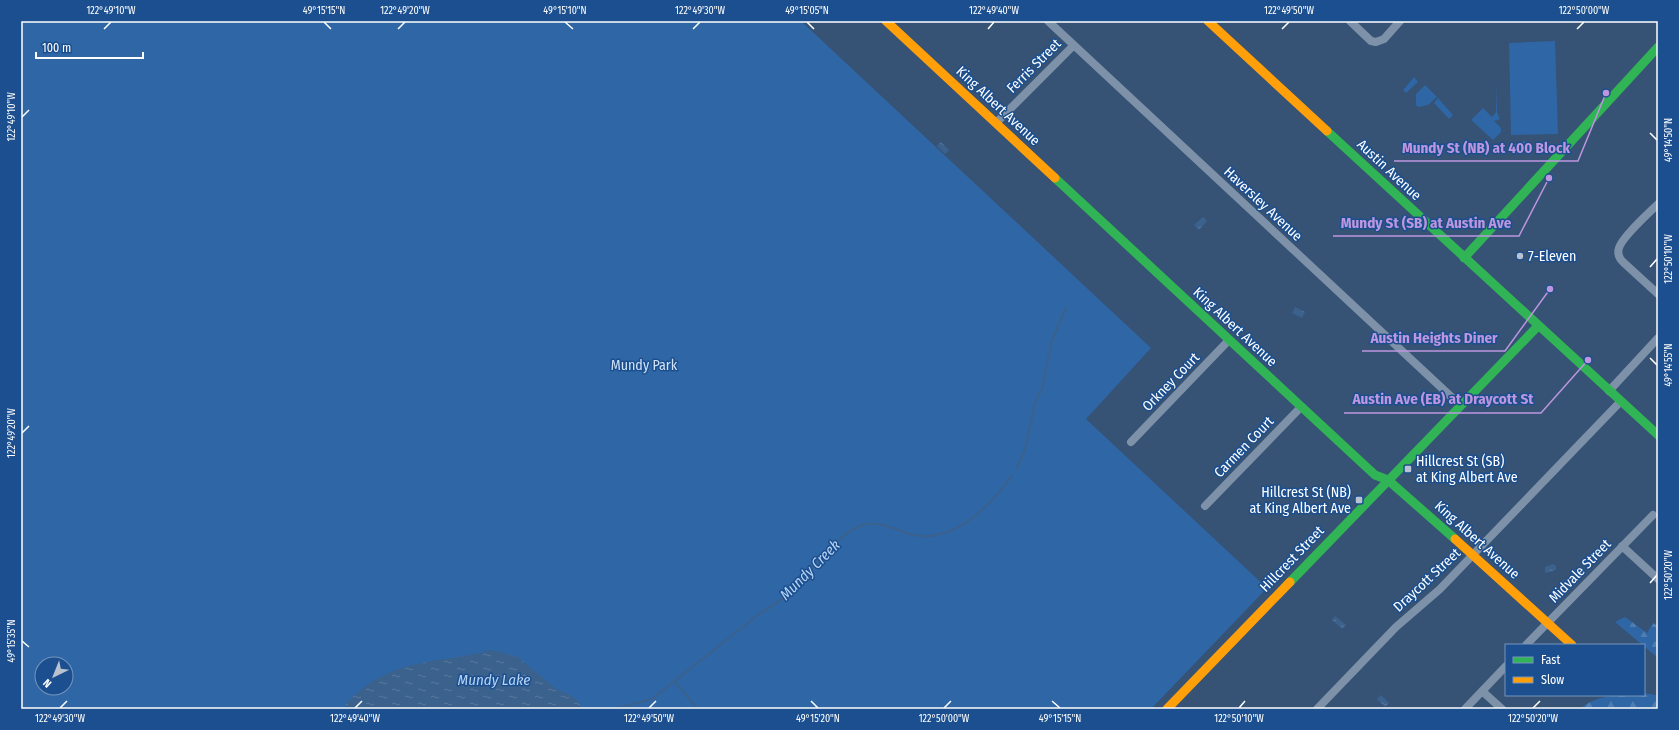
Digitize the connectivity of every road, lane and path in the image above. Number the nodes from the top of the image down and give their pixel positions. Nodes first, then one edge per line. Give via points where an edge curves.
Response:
1 (886, 21) edge
2 (1048, 21) edge
3 (1208, 21) edge
4 (1350, 21) edge
5 (1400, 21) edge
6 (1074, 45) junction
7 (1658, 47) edge
8 (996, 123) junction
9 (1658, 204) edge
10 (1464, 258) junction
11 (1658, 294) edge
12 (1538, 326) junction
13 (1658, 338) edge
14 (1229, 340) junction
15 (1609, 391) junction
16 (1621, 401) junction
17 (1460, 405) junction
18 (1301, 407) junction
19 (1658, 435) edge
20 (1131, 442) dead end
21 (1388, 480) junction
22 (1205, 506) dead end
23 (1653, 515) dead end
24 (1622, 546) junction
25 (1473, 555) junction
26 (1658, 579) edge
27 (1548, 623) junction
28 (1527, 644) edge
29 (1571, 644) edge
30 (1505, 667) edge
31 (1482, 691) junction
32 (1167, 709) edge
33 (1317, 709) edge
34 (1465, 709) edge
35 (1502, 709) edge

1 - 8 street, King Albert Avenue
2 - 6 street, Haversley Avenue
3 - 10 street, Austin Avenue
4 - 5 street via 1371,41 1376,42 1382,40
6 - 8 street, Ferris Street
6 - 17 street, Haversley Avenue
7 - 10 street
8 - 14 street, King Albert Avenue
9 - 11 street via 1622,242 1618,252 1623,262
10 - 12 street, Austin Avenue
12 - 15 street, Austin Avenue
12 - 17 street, Hillcrest Street
13 - 15 street
14 - 18 street, King Albert Avenue
14 - 20 street, Orkney Court
15 - 16 street, Austin Avenue
16 - 19 street, Austin Avenue
16 - 25 street, Draycott Street
17 - 21 street, Hillcrest Street
18 - 21 street, King Albert Avenue via 1375,475
18 - 22 street, Carmen Court
21 - 25 street, King Albert Avenue
21 - 32 street, Hillcrest Street
23 - 24 street, Midvale Street
24 - 26 street
24 - 27 street, Midvale Street
25 - 27 street, King Albert Avenue
25 - 33 street, Draycott Street via 1436,593 1396,627
27 - 28 street, Midvale Street
27 - 29 street, King Albert Avenue
30 - 31 street
31 - 34 street
31 - 35 street

